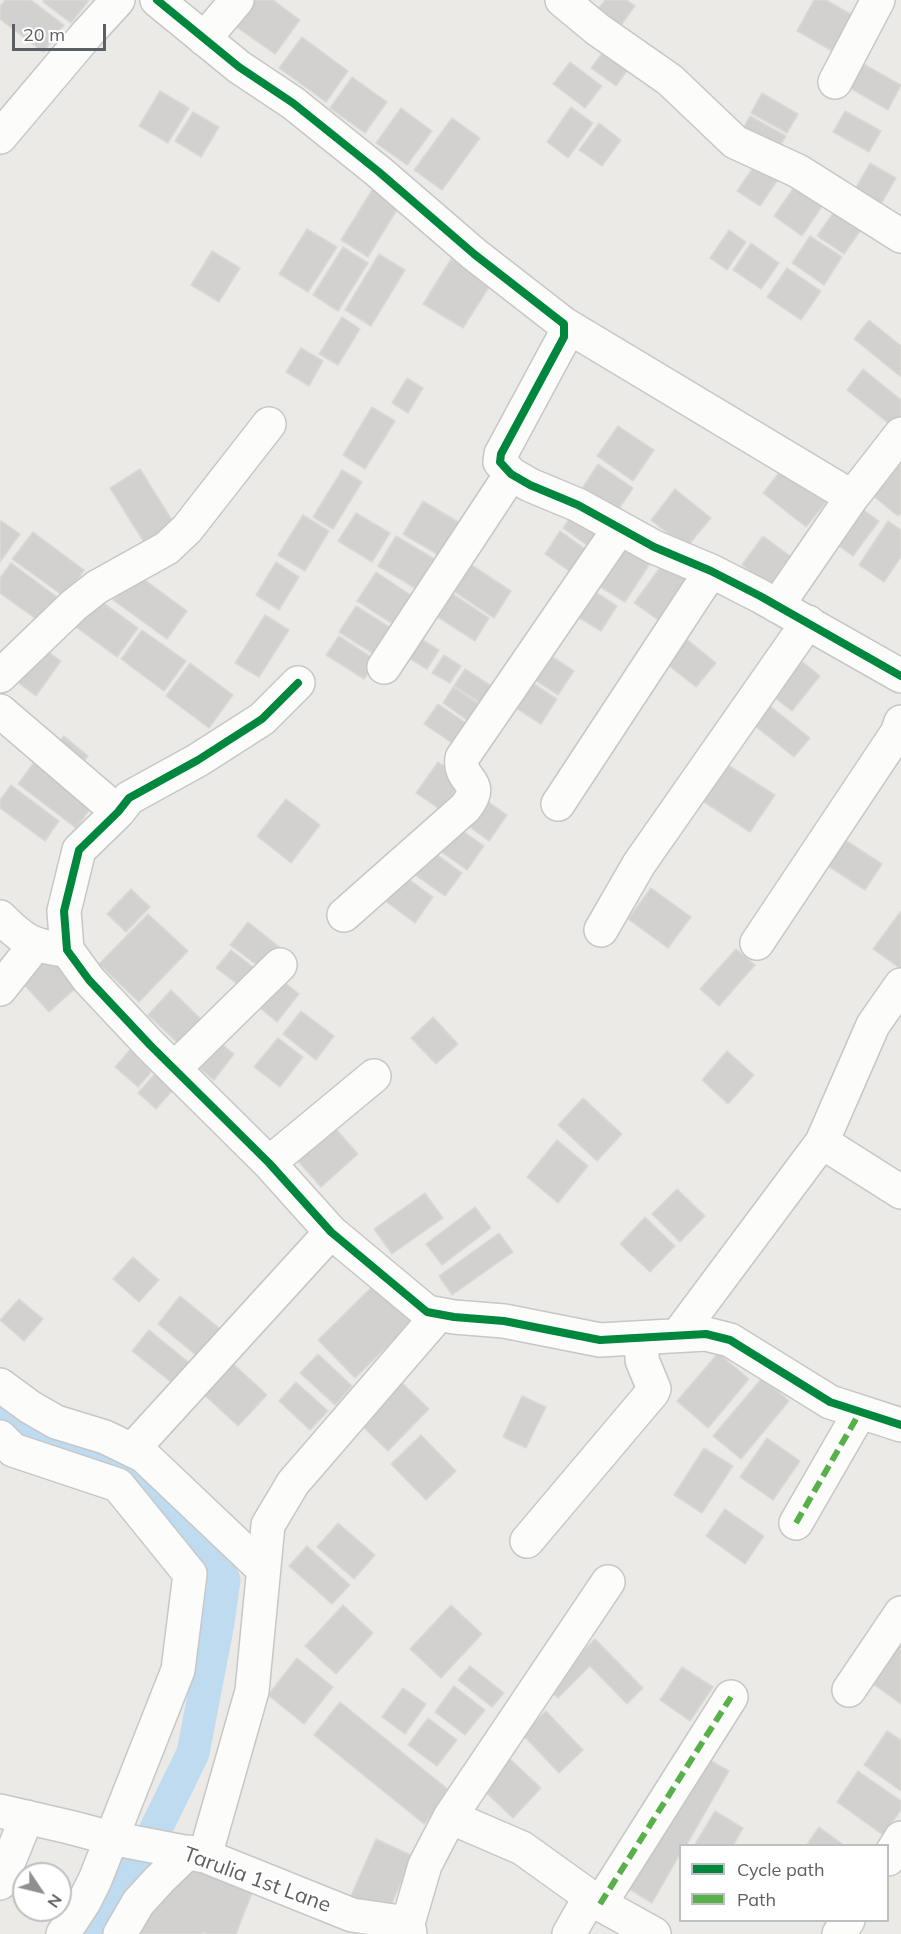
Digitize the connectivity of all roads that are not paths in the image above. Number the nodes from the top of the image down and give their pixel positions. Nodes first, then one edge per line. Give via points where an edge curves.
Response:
1 (118, 0) edge
2 (157, 0) edge
3 (237, 0) edge
4 (562, 0) edge
5 (878, 0) edge
6 (204, 39) junction
7 (835, 82) dead end
8 (0, 137) edge
9 (901, 236) edge
10 (564, 324) junction
11 (269, 424) dead end
12 (901, 434) edge
13 (511, 474) junction
14 (852, 497) junction
15 (619, 529) junction
16 (711, 571) junction
17 (777, 606) junction
18 (808, 622) junction
19 (384, 667) dead end
20 (0, 676) edge
21 (901, 676) edge
22 (298, 683) dead end
23 (0, 711) edge
24 (900, 730) edge
25 (558, 804) dead end
26 (118, 812) junction
27 (345, 915) dead end
28 (0, 917) edge
29 (601, 930) dead end
30 (757, 943) dead end
31 (35, 945) junction
32 (67, 950) junction
33 (280, 965) dead end
34 (901, 985) edge
35 (0, 989) edge
36 (174, 1069) junction
37 (374, 1076) dead end
38 (822, 1142) junction
39 (269, 1163) junction
40 (901, 1192) edge
41 (331, 1232) junction
42 (439, 1314) junction
43 (678, 1335) junction
44 (642, 1339) junction
45 (0, 1385) edge
46 (860, 1412) junction
47 (901, 1425) edge
48 (0, 1437) edge
49 (133, 1449) junction
50 (796, 1523) dead end
51 (527, 1541) dead end
52 (263, 1569) junction
53 (608, 1581) dead end
54 (901, 1613) edge
55 (849, 1690) dead end
56 (731, 1697) dead end
57 (13, 1814) edge
58 (450, 1817) junction
59 (901, 1838) edge
60 (120, 1840) junction
61 (191, 1853) junction
62 (889, 1857) edge
63 (0, 1883) edge
64 (595, 1900) junction
65 (409, 1928) edge
66 (63, 1934) edge
67 (120, 1934) edge
68 (569, 1934) edge
69 (654, 1934) edge

1 - 8 street
2 - 6 street
3 - 6 street
4 - 9 street via 670,80 735,142 798,171
5 - 7 street
6 - 10 street via 293,103
10 - 13 street via 564,337 501,454 500,462
10 - 14 street
11 - 20 street via 187,529 167,548 97,586
12 - 14 street
13 - 15 street
13 - 19 street
14 - 17 street
15 - 16 street
15 - 27 street via 462,758 462,769 474,787 473,798
16 - 17 street
16 - 25 street
17 - 18 street
18 - 21 street
18 - 29 street via 639,864
22 - 26 street via 262,719 129,798
23 - 26 street
24 - 30 street
26 - 32 street via 80,849 64,911
28 - 31 street
31 - 32 street
31 - 35 street
32 - 36 street via 89,980
33 - 36 street
34 - 38 street via 873,1024
36 - 39 street
37 - 39 street
38 - 40 street
38 - 43 street
39 - 41 street
41 - 42 street via 427,1312
41 - 49 street
42 - 44 street via 504,1321 600,1340
42 - 52 street via 293,1483 268,1525
43 - 44 street
43 - 46 street via 706,1334 730,1340 830,1402
44 - 51 street via 642,1360 654,1389 652,1394
45 - 49 street via 56,1422
46 - 47 street
46 - 50 street
48 - 60 street via 13,1450 118,1485 190,1574 178,1670
49 - 52 street via 166,1475
52 - 61 street via 252,1691
53 - 58 street
54 - 55 street
56 - 64 street
57 - 60 street, Tarulia 1st Lane
57 - 63 street
58 - 64 street via 522,1848
58 - 65 street via 425,1865
59 - 62 street
60 - 61 street, Tarulia 1st Lane
60 - 66 street
61 - 65 street, Tarulia 1st Lane via 352,1915
61 - 67 street via 138,1903
64 - 68 street
64 - 69 street

